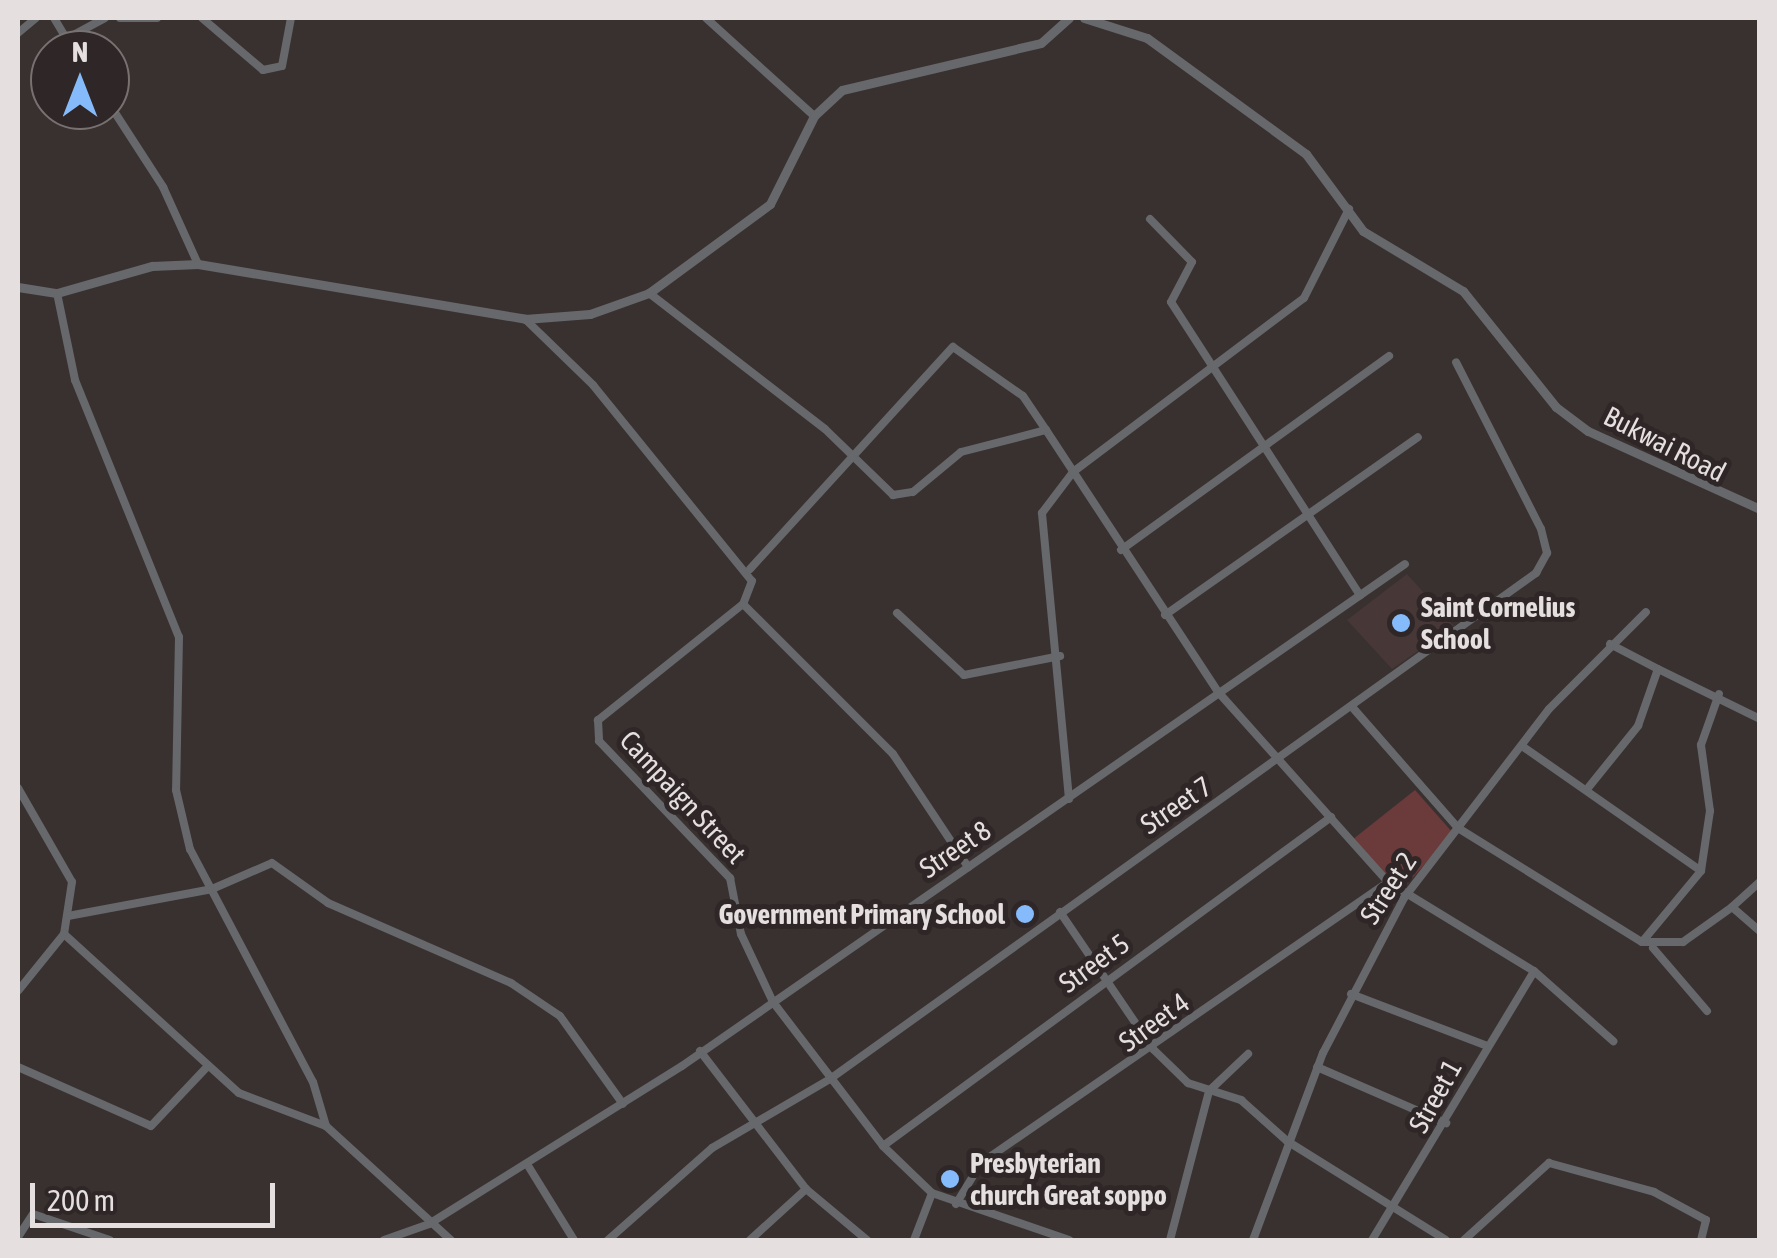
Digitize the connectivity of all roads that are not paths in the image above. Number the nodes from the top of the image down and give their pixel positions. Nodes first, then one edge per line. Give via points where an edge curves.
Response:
1 (36, 18) edge
2 (105, 18) edge
3 (120, 18) edge
4 (157, 18) edge
5 (202, 18) edge
6 (291, 18) edge
7 (706, 18) edge
8 (1070, 18) edge
9 (1084, 18) edge
10 (83, 30) edge
11 (18, 33) edge
12 (814, 116) junction
13 (126, 130) edge
14 (1349, 209) junction
15 (1150, 219) dead end
16 (198, 264) junction
17 (18, 287) edge
18 (57, 293) junction
19 (649, 293) junction
20 (525, 319) junction
21 (1389, 356) dead end
22 (1456, 362) dead end
23 (1209, 371) junction
24 (1046, 430) junction
25 (1418, 438) dead end
26 (1260, 447) junction
27 (851, 458) junction
28 (1073, 472) junction
29 (1760, 509) edge
30 (1306, 516) junction
31 (1121, 550) junction
32 (1405, 564) dead end
33 (750, 569) junction
34 (1360, 595) junction
35 (743, 604) junction
36 (1646, 612) dead end
37 (897, 614) dead end
38 (1165, 614) junction
39 (1610, 644) junction
40 (1060, 656) junction
41 (1658, 668) junction
42 (1220, 692) junction
43 (1719, 694) junction
44 (1353, 708) junction
45 (1757, 713) edge
46 (1522, 746) junction
47 (1280, 761) junction
48 (18, 788) edge
49 (1588, 788) junction
50 (1069, 799) junction
51 (1331, 817) junction
52 (1458, 828) junction
53 (968, 867) junction
54 (1701, 871) junction
55 (1388, 882) junction
56 (1760, 882) edge
57 (212, 889) junction
58 (1404, 898) junction
59 (1732, 907) junction
60 (1060, 912) junction
61 (68, 916) junction
62 (1760, 931) edge
63 (64, 934) junction
64 (1642, 942) junction
65 (1653, 948) junction
66 (1534, 971) junction
67 (1108, 980) junction
68 (18, 991) edge
69 (1351, 994) junction
70 (773, 1002) junction
71 (1707, 1011) dead end
72 (1613, 1041) dead end
73 (1487, 1046) junction
74 (1154, 1049) junction
75 (700, 1051) junction
76 (1248, 1054) dead end
77 (208, 1066) junction
78 (18, 1067) edge
79 (1317, 1067) junction
80 (830, 1079) junction
81 (1208, 1091) junction
82 (623, 1104) junction
83 (754, 1122) junction
84 (1446, 1123) junction
85 (326, 1126) junction
86 (1286, 1141) junction
87 (883, 1146) junction
88 (527, 1164) junction
89 (806, 1189) junction
90 (932, 1193) junction
91 (956, 1204) junction
92 (1396, 1206) junction
93 (429, 1224) junction
94 (18, 1236) edge
95 (110, 1240) edge
96 (384, 1240) edge
97 (450, 1240) edge
98 (574, 1240) edge
99 (608, 1240) edge
100 (750, 1240) edge
101 (867, 1240) edge
102 (914, 1240) edge
103 (1069, 1240) edge
104 (1170, 1240) edge
105 (1253, 1240) edge
106 (1372, 1240) edge
107 (1446, 1240) edge
108 (1464, 1240) edge
109 (1701, 1240) edge

1 - 11 street
2 - 10 street
3 - 4 street
5 - 6 street via 262,70 282,66
7 - 12 street
8 - 12 street via 1041,42 842,90
9 - 14 street via 1147,38 1201,75 1306,154
12 - 19 street via 770,204
13 - 16 street via 164,187
14 - 23 street via 1304,298
14 - 29 street, Bukwai Road via 1389,250 1464,292 1556,407 1654,465
15 - 23 street via 1190,252 1170,296
16 - 18 street
16 - 20 street
17 - 18 street
18 - 57 street via 75,380 174,616 178,816
19 - 20 street via 590,314
19 - 27 street
20 - 33 street
21 - 26 street
22 - 44 street, Street 7 via 1541,528 1545,564
23 - 26 street
23 - 28 street
24 - 27 street via 960,452 902,497
24 - 27 street via 1023,396 953,346
24 - 28 street
25 - 30 street
26 - 30 street
26 - 31 street
27 - 33 street
28 - 31 street
28 - 40 street via 1039,530
30 - 34 street
30 - 38 street
31 - 38 street
32 - 34 street, Street 8
33 - 35 street
34 - 42 street, Street 8
35 - 53 street via 893,754
35 - 70 street, Campaign Street via 664,659 594,731 730,878 741,934
36 - 39 street, Street 2
37 - 40 street via 964,675
38 - 42 street
39 - 41 street
39 - 46 street, Street 2
40 - 50 street
41 - 43 street
41 - 49 street via 1638,726
42 - 47 street
42 - 50 street, Street 8
43 - 45 street
43 - 54 street via 1701,744 1710,811
44 - 47 street, Street 7
44 - 52 street
46 - 49 street
46 - 52 street, Street 2
47 - 51 street
47 - 60 street, Street 7
48 - 61 street via 69,868
49 - 54 street
50 - 53 street, Street 8
51 - 55 street
51 - 67 street, Street 5
52 - 58 street, Street 2
52 - 64 street
53 - 70 street, Street 8
54 - 64 street
55 - 58 street
55 - 74 street, Street 4
56 - 59 street
57 - 61 street
57 - 82 street via 272,863 328,903 510,983 560,1016
57 - 85 street via 313,1082
58 - 66 street
58 - 69 street, Street 2
59 - 62 street
59 - 65 street via 1684,942
60 - 67 street
60 - 80 street, Street 7
61 - 63 street
63 - 68 street
63 - 77 street via 116,972
64 - 65 street
65 - 71 street
66 - 72 street
66 - 73 street, Street 1
67 - 74 street
67 - 87 street, Street 5
69 - 73 street
69 - 79 street, Street 2
70 - 75 street, Street 8
70 - 80 street, Campaign Street
73 - 84 street, Street 1
74 - 81 street
74 - 91 street, Street 4 via 981,1163
75 - 82 street, Street 8
75 - 83 street
76 - 81 street
77 - 78 street via 151,1126
77 - 85 street via 239,1093
79 - 84 street
79 - 86 street, Street 2
80 - 83 street, Street 7
80 - 87 street, Campaign Street
81 - 86 street via 1241,1100
81 - 104 street
82 - 88 street, Street 8
83 - 89 street
83 - 99 street, Street 7
84 - 92 street, Street 1
85 - 93 street
86 - 92 street
86 - 105 street, Street 2
87 - 90 street, Campaign Street
88 - 93 street, Street 8
88 - 98 street
89 - 100 street
89 - 101 street
90 - 91 street, Campaign Street
90 - 102 street
91 - 103 street, Campaign Street
92 - 106 street, Street 1
92 - 107 street
93 - 96 street, Street 8
93 - 97 street
94 - 95 street via 34,1214
108 - 109 street via 1549,1163 1654,1192 1706,1220

